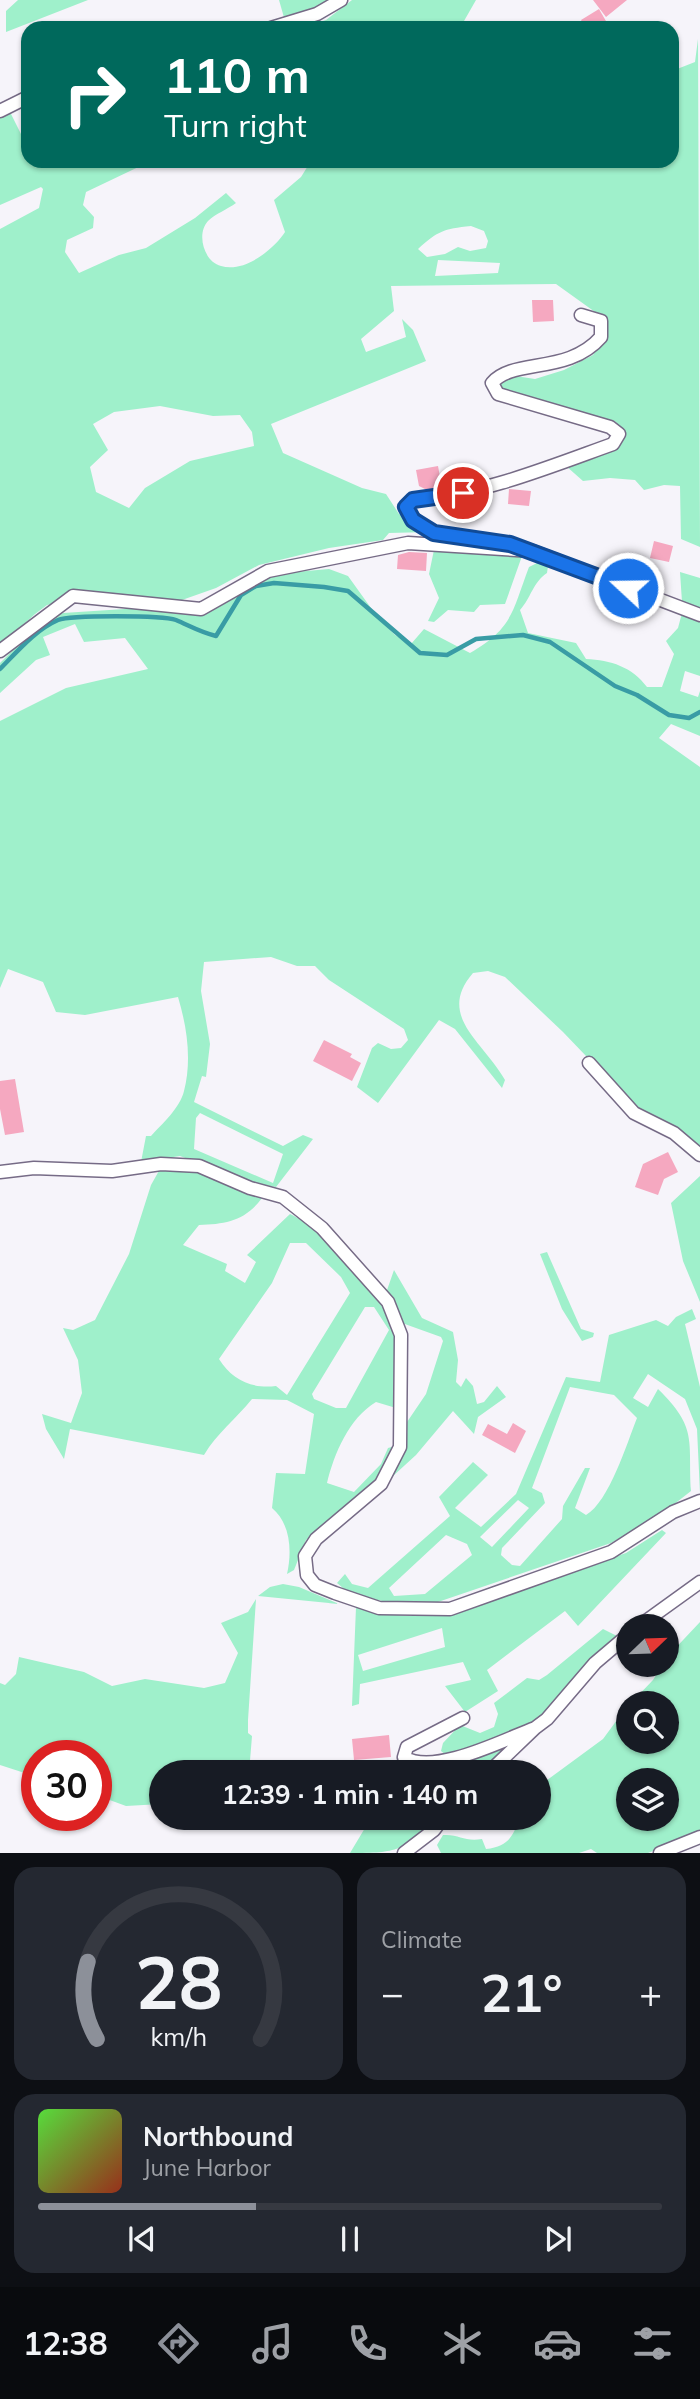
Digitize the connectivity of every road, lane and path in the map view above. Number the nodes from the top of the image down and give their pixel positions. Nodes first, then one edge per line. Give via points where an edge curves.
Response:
1 (341, 0) edge
2 (296, 21) edge
3 (21, 100) edge
4 (0, 111) edge
5 (581, 315) dead end
6 (532, 551) junction
7 (700, 615) edge
8 (0, 651) edge
9 (589, 1063) dead end
10 (700, 1155) edge
11 (0, 1172) edge
12 (700, 1502) edge
13 (700, 1582) edge
14 (656, 1614) edge
15 (616, 1645) edge
16 (463, 1718) dead end
17 (535, 1728) junction
18 (502, 1760) edge
19 (434, 1830) edge
20 (700, 1837) edge
21 (404, 1853) edge
22 (660, 1853) edge

1 - 2 street
3 - 4 street
5 - 6 street via 601,321 601,337 591,348 564,361 499,375 492,383 498,394 610,426 619,434 613,444 497,484 413,500 406,507 413,520 434,533
6 - 7 street
6 - 8 street via 408,543 268,571 201,609 73,596
9 - 10 street via 634,1113 674,1133
11 - 12 street via 199,1166 283,1197 322,1228 388,1302 401,1335 400,1447 381,1484 316,1539 305,1556 307,1575 315,1585 379,1608 450,1609 611,1552 673,1512
13 - 14 street
15 - 17 street
16 - 17 street via 407,1747 404,1757 440,1763
17 - 18 street
19 - 21 street
20 - 22 street

